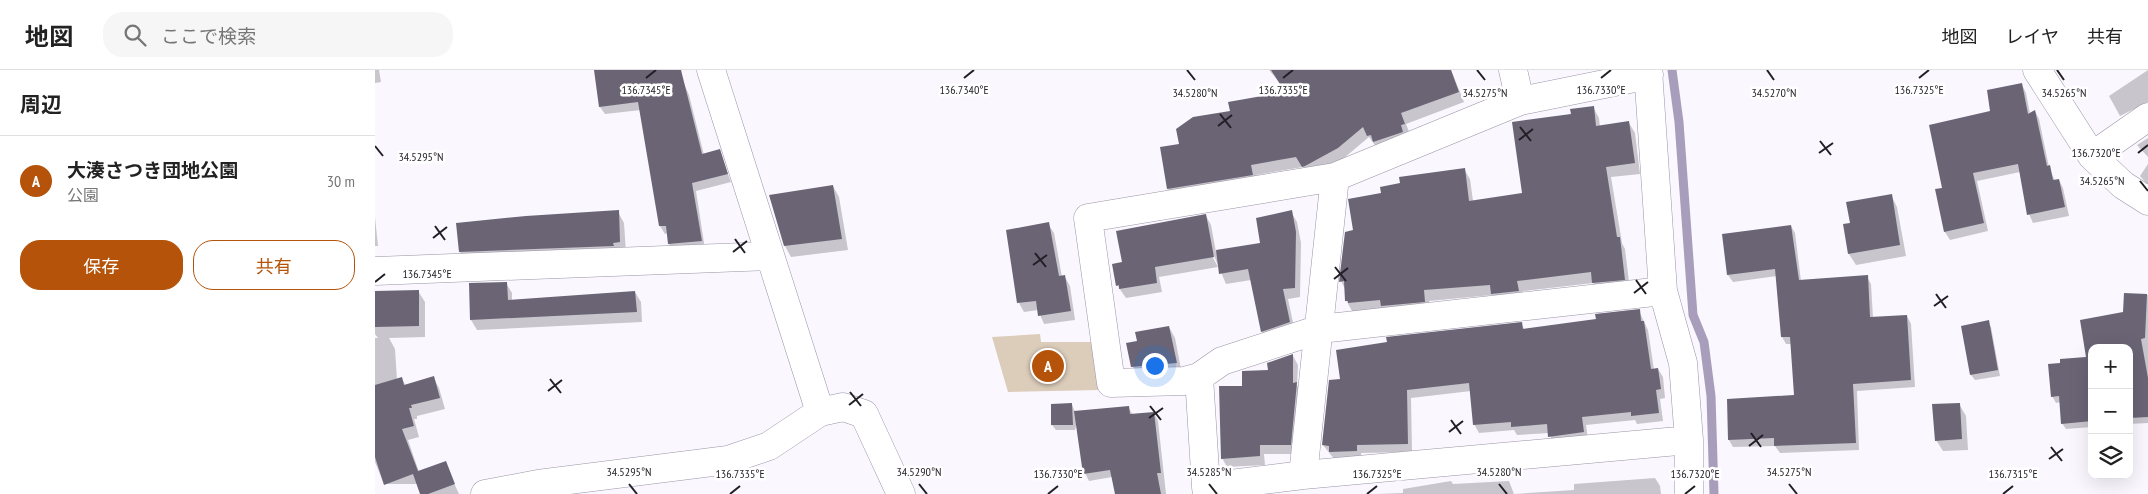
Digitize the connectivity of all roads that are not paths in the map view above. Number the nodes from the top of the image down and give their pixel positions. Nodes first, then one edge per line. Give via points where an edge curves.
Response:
1 (711, 70) edge
2 (1513, 70) edge
3 (2037, 70) edge
4 (1648, 72) edge
5 (1521, 101) junction
6 (2148, 117) edge
7 (2092, 156) junction
8 (1335, 177) junction
9 (2148, 201) edge
10 (769, 256) junction
11 (375, 271) edge
12 (1663, 291) junction
13 (1320, 329) junction
14 (1199, 377) junction
15 (820, 412) junction
16 (1689, 440) junction
17 (1303, 475) junction
18 (1206, 491) edge
19 (485, 494) edge
20 (901, 494) edge
21 (1689, 494) edge

1 - 10 street
2 - 5 street
3 - 7 street
4 - 5 street
4 - 12 street
5 - 8 street
6 - 7 street
7 - 9 street via 2123,185
8 - 13 street
8 - 14 street via 1088,218 1111,383 1184,381
10 - 11 street
10 - 15 street
12 - 13 street
12 - 16 street via 1683,363
13 - 14 street via 1223,361
13 - 17 street
14 - 18 street
15 - 19 street via 769,446 728,460 538,484
15 - 20 street via 843,407 864,414
16 - 17 street
16 - 21 street
17 - 18 street

